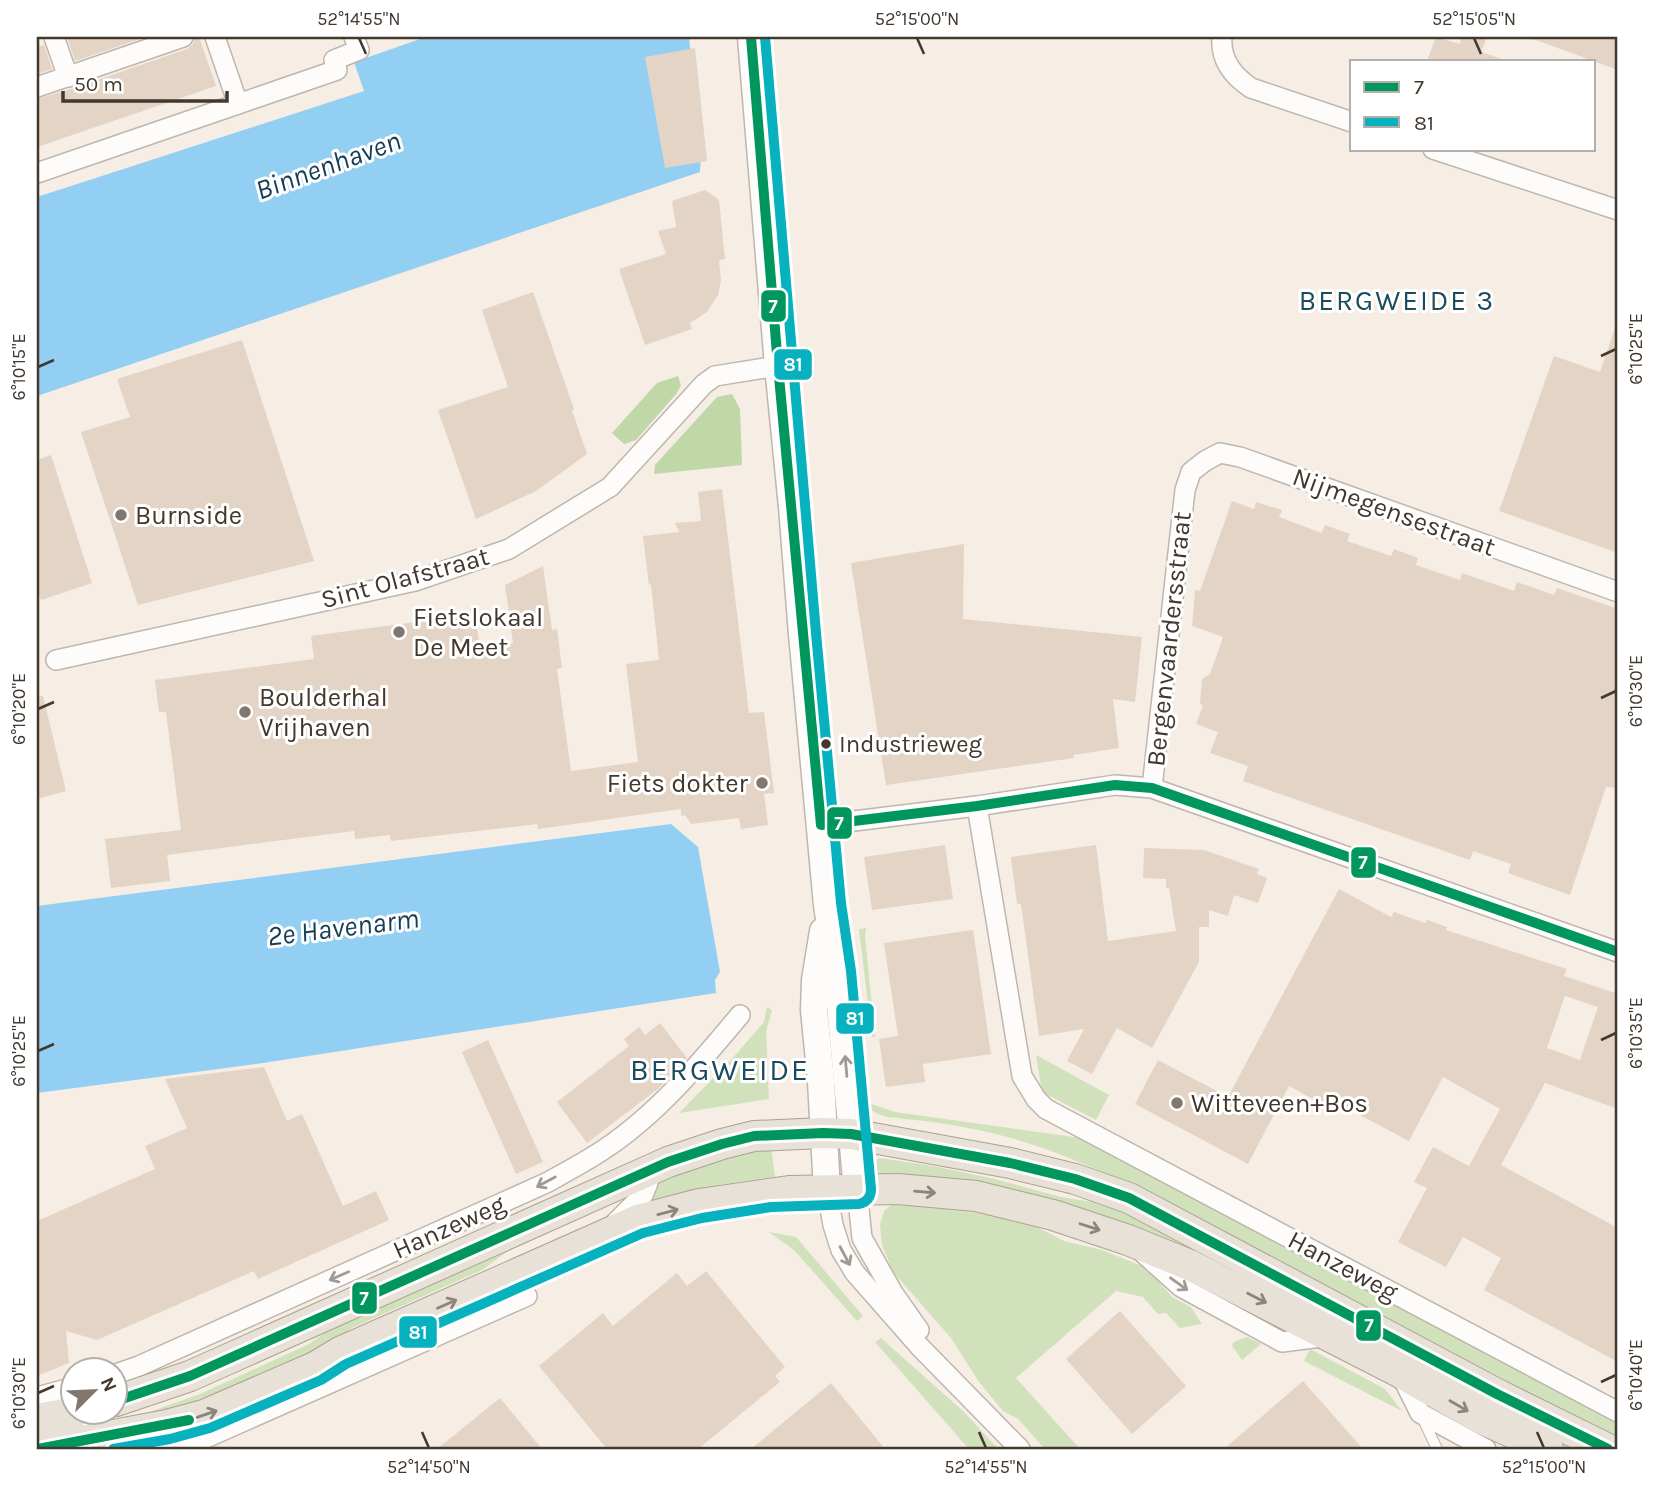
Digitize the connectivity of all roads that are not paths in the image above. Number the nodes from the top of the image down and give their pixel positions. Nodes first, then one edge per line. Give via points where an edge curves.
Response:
1 (54, 37) edge
2 (183, 37) edge
3 (215, 37) edge
4 (354, 37) edge
5 (751, 37) edge
6 (1223, 37) edge
7 (68, 77) junction
8 (37, 87) edge
9 (238, 104) junction
10 (1350, 121) edge
11 (1436, 150) edge
12 (37, 173) edge
13 (1618, 210) edge
14 (778, 366) junction
15 (1185, 490) joint
16 (1618, 592) edge
17 (56, 660) dead end
18 (1152, 788) junction
19 (977, 806) junction
20 (821, 825) junction
21 (1618, 952) edge
22 (740, 1015) dead end
23 (837, 1133) junction
24 (644, 1172) junction
25 (857, 1190) junction
26 (827, 1191) junction
27 (603, 1234) junction
28 (527, 1296) dead end
29 (130, 1369) edge
30 (1399, 1372) junction
31 (60, 1391) edge
32 (130, 1396) edge
33 (37, 1397) edge
34 (983, 1410) junction
35 (1618, 1412) edge
36 (1420, 1413) junction
37 (130, 1422) edge
38 (73, 1426) edge
39 (54, 1448) edge
40 (181, 1449) edge
41 (1020, 1449) edge
42 (1437, 1449) edge
43 (1486, 1449) edge
44 (1548, 1449) edge
45 (1608, 1449) edge

1 - 7 street
2 - 7 street
3 - 9 street
4 - 9 street via 359,50 334,60 337,70
5 - 14 street
6 - 10 street via 1227,64 1240,81
7 - 8 street
9 - 12 street
11 - 13 street
14 - 17 street, Sint Olafstraat via 715,376 610,487 509,549 415,581
14 - 20 street
15 - 16 street, Nijmegensestraat via 1191,472 1205,461 1220,453 1240,457
15 - 18 street, Bergenvaardersstraat
18 - 19 street via 1115,785
18 - 21 street
19 - 20 street
19 - 35 street, Hanzeweg via 1022,1076 1035,1099 1067,1121
20 - 23 street via 837,972
22 -> 29 street, Hanzeweg via 694,1070 628,1132 546,1183
23 - 24 main road, Hanzeweg via 732,1141
23 - 25 street
23 - 26 street
23 - 45 main road, Hanzeweg via 1010,1163 1129,1198
24 - 27 street via 648,1183 643,1195
24 - 32 main road, Hanzeweg via 190,1376
25 - 26 main road
25 -> 30 main road via 976,1196 1128,1240 1192,1266
25 - 34 street via 862,1238 882,1275
27 -> 26 main road via 699,1203
26 -> 34 street via 841,1250 855,1273
37 -> 27 main road via 184,1421 231,1405
28 - 40 street
30 - 36 street
30 -> 44 main road
31 - 33 street
34 - 41 street
36 - 42 lane
36 - 43 street
38 - 39 main road

